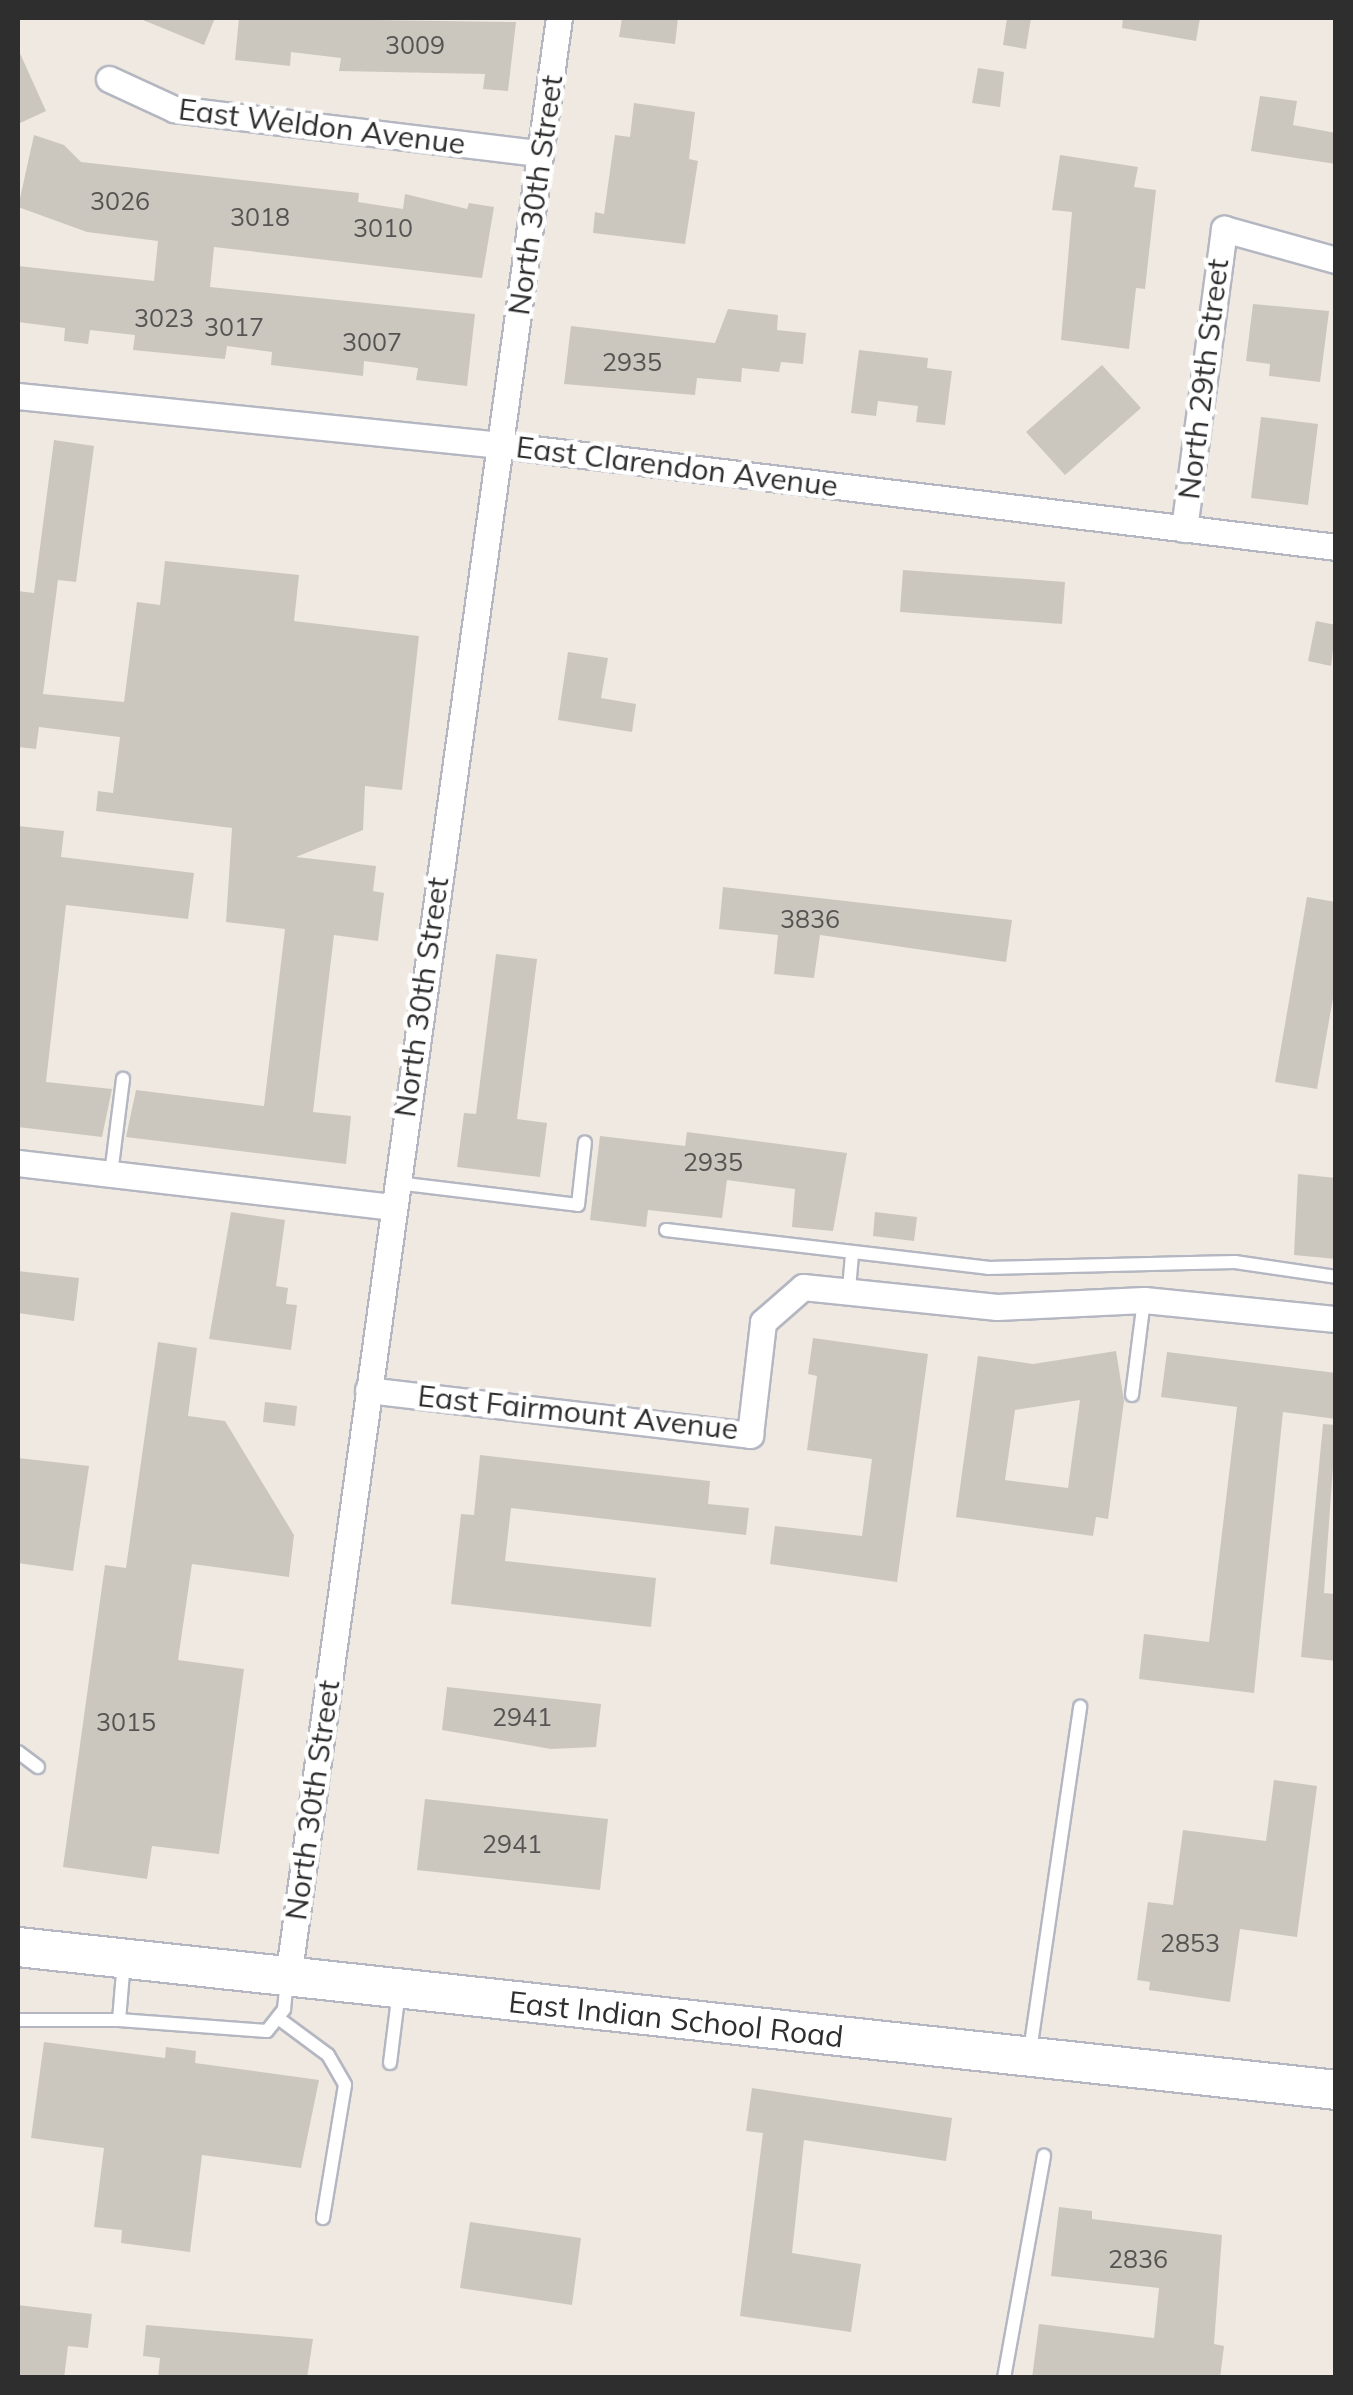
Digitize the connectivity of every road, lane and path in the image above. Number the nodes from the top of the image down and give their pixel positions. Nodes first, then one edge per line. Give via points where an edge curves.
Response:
1 (559, 18) edge
2 (110, 79) dead end
3 (540, 153) junction
4 (1336, 260) edge
5 (18, 396) edge
6 (501, 444) junction
7 (1184, 530) junction
8 (1336, 547) edge
9 (123, 1079) dead end
10 (585, 1142) dead end
11 (18, 1163) edge
12 (112, 1174) junction
13 (392, 1195) junction
14 (666, 1230) dead end
15 (852, 1252) junction
16 (1336, 1277) edge
17 (849, 1289) junction
18 (1144, 1300) junction
19 (1336, 1319) edge
20 (368, 1390) junction
21 (1132, 1395) dead end
22 (1080, 1707) dead end
23 (18, 1752) edge
24 (38, 1767) dead end
25 (18, 1947) edge
26 (124, 1958) junction
27 (288, 1978) junction
28 (399, 1990) junction
29 (278, 2018) junction
30 (18, 2020) edge
31 (119, 2020) junction
32 (1030, 2057) junction
33 (390, 2064) dead end
34 (1336, 2090) edge
35 (1044, 2156) dead end
36 (323, 2218) dead end
37 (1004, 2378) edge

1 - 3 street, North 30th Street
2 - 3 street, East Weldon Avenue via 174,109
3 - 6 street, North 30th Street
4 - 7 street, North 29th Street via 1224,229
5 - 6 street, East Clarendon Avenue
6 - 7 street, East Clarendon Avenue
6 - 13 street, North 30th Street
7 - 8 street, East Clarendon Avenue
9 - 12 lane
10 - 13 lane via 578,1205
11 - 12 street
12 - 13 street
13 - 20 street, North 30th Street
14 - 15 lane
15 - 16 lane via 988,1268 1235,1262
15 - 17 lane
17 - 18 street, East Fairmount Avenue via 997,1307
17 - 20 street, East Fairmount Avenue via 802,1287 763,1322 750,1436
18 - 19 street, East Fairmount Avenue
18 - 21 lane
20 - 27 street, North 30th Street
22 - 32 lane
23 - 24 lane
25 - 26 main road, East Indian School Road
26 - 27 main road, East Indian School Road
26 - 31 lane
27 - 28 main road, East Indian School Road
27 - 29 lane
28 - 32 main road, East Indian School Road
28 - 33 lane
29 - 31 lane via 267,2031
29 - 36 lane via 328,2055 344,2085
30 - 31 lane
32 - 34 main road, East Indian School Road
35 - 37 lane

